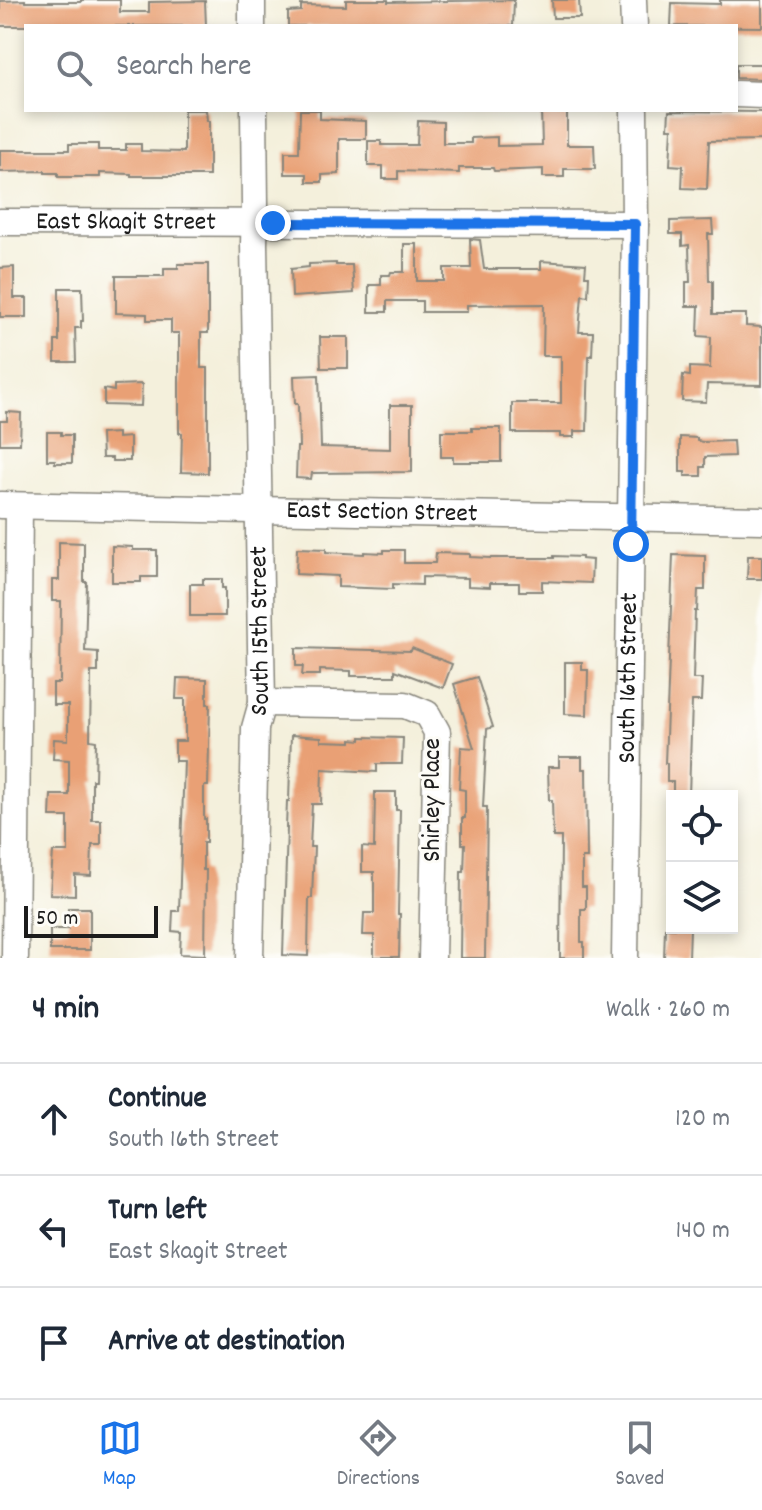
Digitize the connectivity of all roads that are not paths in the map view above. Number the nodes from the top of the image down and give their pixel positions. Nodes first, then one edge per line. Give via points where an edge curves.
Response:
1 (252, 0) edge
2 (633, 0) edge
3 (252, 24) edge
4 (634, 24) edge
5 (738, 94) edge
6 (762, 95) edge
7 (254, 112) edge
8 (634, 112) edge
9 (0, 222) edge
10 (254, 223) junction
11 (635, 224) junction
12 (10, 505) edge
13 (259, 510) junction
14 (631, 517) junction
15 (762, 520) edge
16 (262, 703) junction
17 (15, 958) edge
18 (250, 958) edge
19 (432, 958) edge
20 (625, 958) edge

1 - 3 street
2 - 4 street
5 - 6 street
7 - 10 street, South 15th Street
8 - 11 street, South 16th Street
9 - 10 street, East Skagit Street
10 - 11 street, East Skagit Street
10 - 13 street, South 15th Street
11 - 14 street, South 16th Street
12 - 13 street, East Section Street
12 - 17 street
13 - 14 street, East Section Street
13 - 16 street, South 15th Street
14 - 15 street, East Section Street
14 - 20 street, South 16th Street
16 - 18 street, South 15th Street via 255,728
16 - 19 street, Shirley Place via 405,705 427,714 437,732

